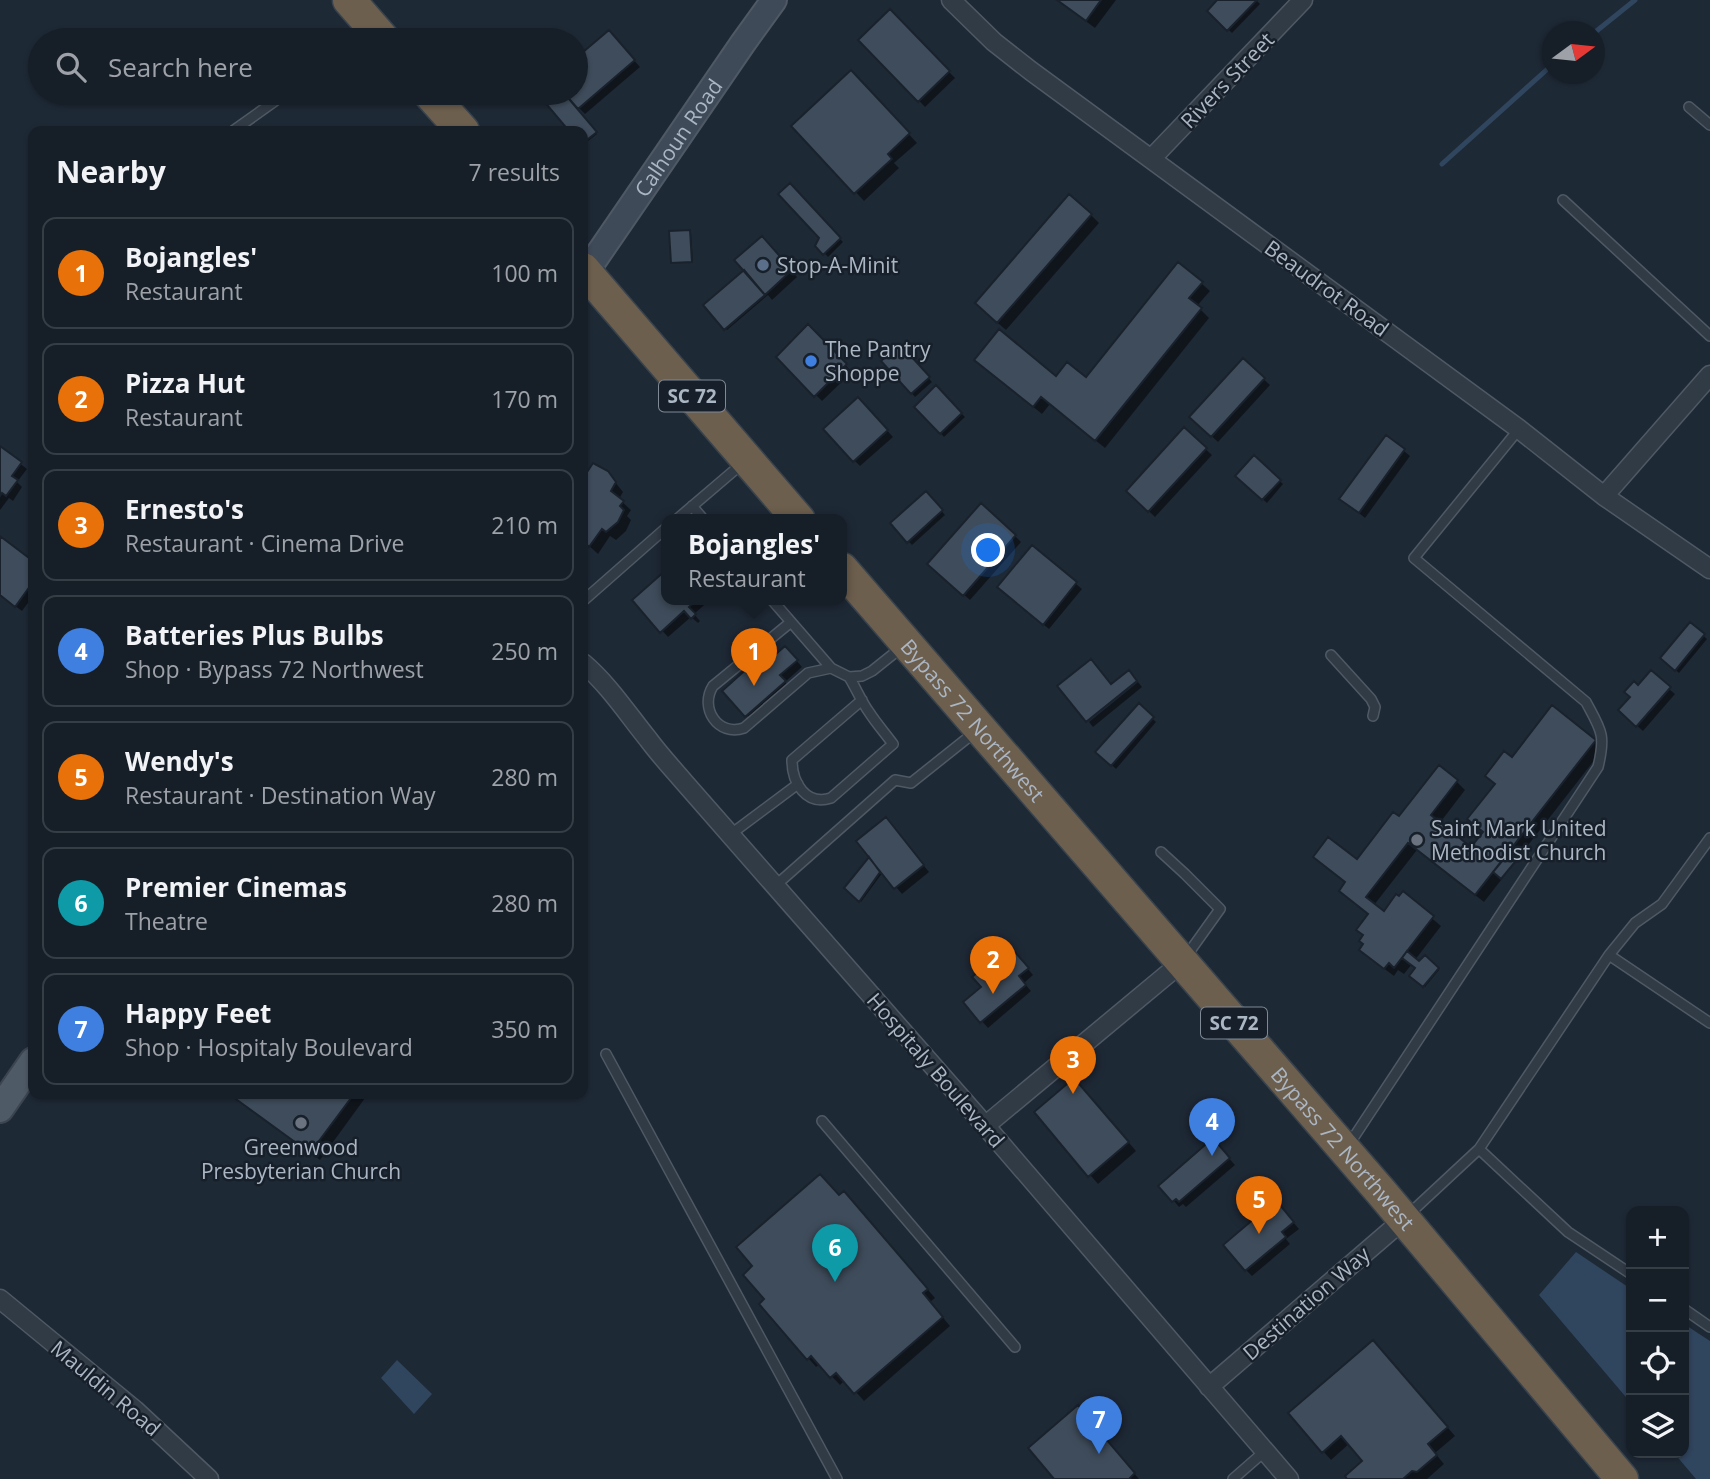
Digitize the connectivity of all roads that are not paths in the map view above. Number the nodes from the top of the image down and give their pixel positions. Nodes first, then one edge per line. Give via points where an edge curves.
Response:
1 (349, 0) edge
2 (774, 0) edge
3 (951, 0) edge
4 (1303, 0) edge
5 (370, 28) edge
6 (269, 105) edge
7 (440, 105) edge
8 (1689, 107) dead end
9 (1710, 125) edge
10 (240, 126) edge
11 (459, 126) edge
12 (1151, 159) junction
13 (1563, 200) dead end
14 (588, 267) edge
15 (588, 278) edge
16 (1710, 336) edge
17 (1710, 375) edge
18 (1519, 429) junction
19 (747, 459) junction
20 (1604, 496) junction
21 (692, 506) junction
22 (683, 514) edge
23 (699, 514) edge
24 (794, 514) edge
25 (661, 533) edge
26 (1710, 569) edge
27 (847, 575) edge
28 (588, 597) edge
29 (776, 605) edge
30 (791, 622) junction
31 (906, 644) junction
32 (1331, 655) dead end
33 (588, 667) edge
34 (831, 668) junction
35 (849, 677) junction
36 (862, 700) junction
37 (1373, 716) dead end
38 (979, 729) junction
39 (798, 784) junction
40 (731, 834) junction
41 (1710, 838) edge
42 (1161, 852) dead end
43 (775, 886) junction
44 (1609, 955) junction
45 (1181, 963) junction
46 (1710, 1023) edge
47 (606, 1054) dead end
48 (28, 1068) edge
49 (0, 1109) edge
50 (822, 1121) dead end
51 (985, 1126) junction
52 (1479, 1149) junction
53 (1345, 1151) junction
54 (1404, 1220) junction
55 (1626, 1271) edge
56 (0, 1299) edge
57 (1689, 1312) edge
58 (1710, 1327) edge
59 (1015, 1347) dead end
60 (1209, 1387) junction
61 (1265, 1451) junction
62 (209, 1479) edge
63 (837, 1479) edge
64 (1233, 1479) edge
65 (1289, 1479) edge
66 (1622, 1479) edge

1 - 5 highway
2 - 14 main road, Calhoun Road
3 - 12 street, Beaudrot Road via 994,42
4 - 12 street, Rivers Street
6 - 10 lane
7 - 11 highway
8 - 9 lane
12 - 18 street, Beaudrot Road
13 - 16 lane
15 - 19 highway, SC 72
17 - 20 street
18 - 20 street, Beaudrot Road
18 - 53 lane via 1414,558 1586,702 1599,725 1603,746 1598,767
19 - 21 lane
19 - 24 highway, SC 72
20 - 26 street, Beaudrot Road
21 - 22 lane
21 - 23 lane
25 - 28 lane
27 - 31 highway, Bypass 72 Northwest / SC 72
29 - 30 lane
30 - 34 lane
30 - 34 lane via 713,686 707,700 712,717 726,729 744,728 808,673
31 - 35 lane via 872,671
31 - 38 highway, Bypass 72 Northwest / SC 72
32 - 37 lane via 1374,703
33 - 40 street, Hospitaly Boulevard
34 - 35 lane
35 - 36 lane
36 - 39 lane via 792,760
36 - 39 lane via 893,744 831,798 816,800
38 - 43 lane via 911,783 895,780
38 - 45 highway, Bypass 72 Northwest / SC 72
39 - 40 lane
40 - 43 street, Hospitaly Boulevard
41 - 44 lane via 1662,904 1635,923
42 - 45 lane via 1220,909
43 - 51 street, Hospitaly Boulevard
44 - 46 lane
44 - 52 lane
45 - 51 street
45 - 53 highway, Bypass 72 Northwest / SC 72
47 - 63 lane
48 - 49 main road
50 - 59 lane
51 - 60 street, Hospitaly Boulevard
52 - 54 lane
52 - 55 lane via 1568,1231
53 - 54 highway, Bypass 72 Northwest / SC 72
54 - 60 street, Destination Way
54 - 66 highway, Bypass 72 Northwest / SC 72
56 - 62 street, Mauldin Road via 135,1410
57 - 58 lane
60 - 61 street, Hospitaly Boulevard
61 - 64 lane
61 - 65 street, Hospitaly Boulevard

